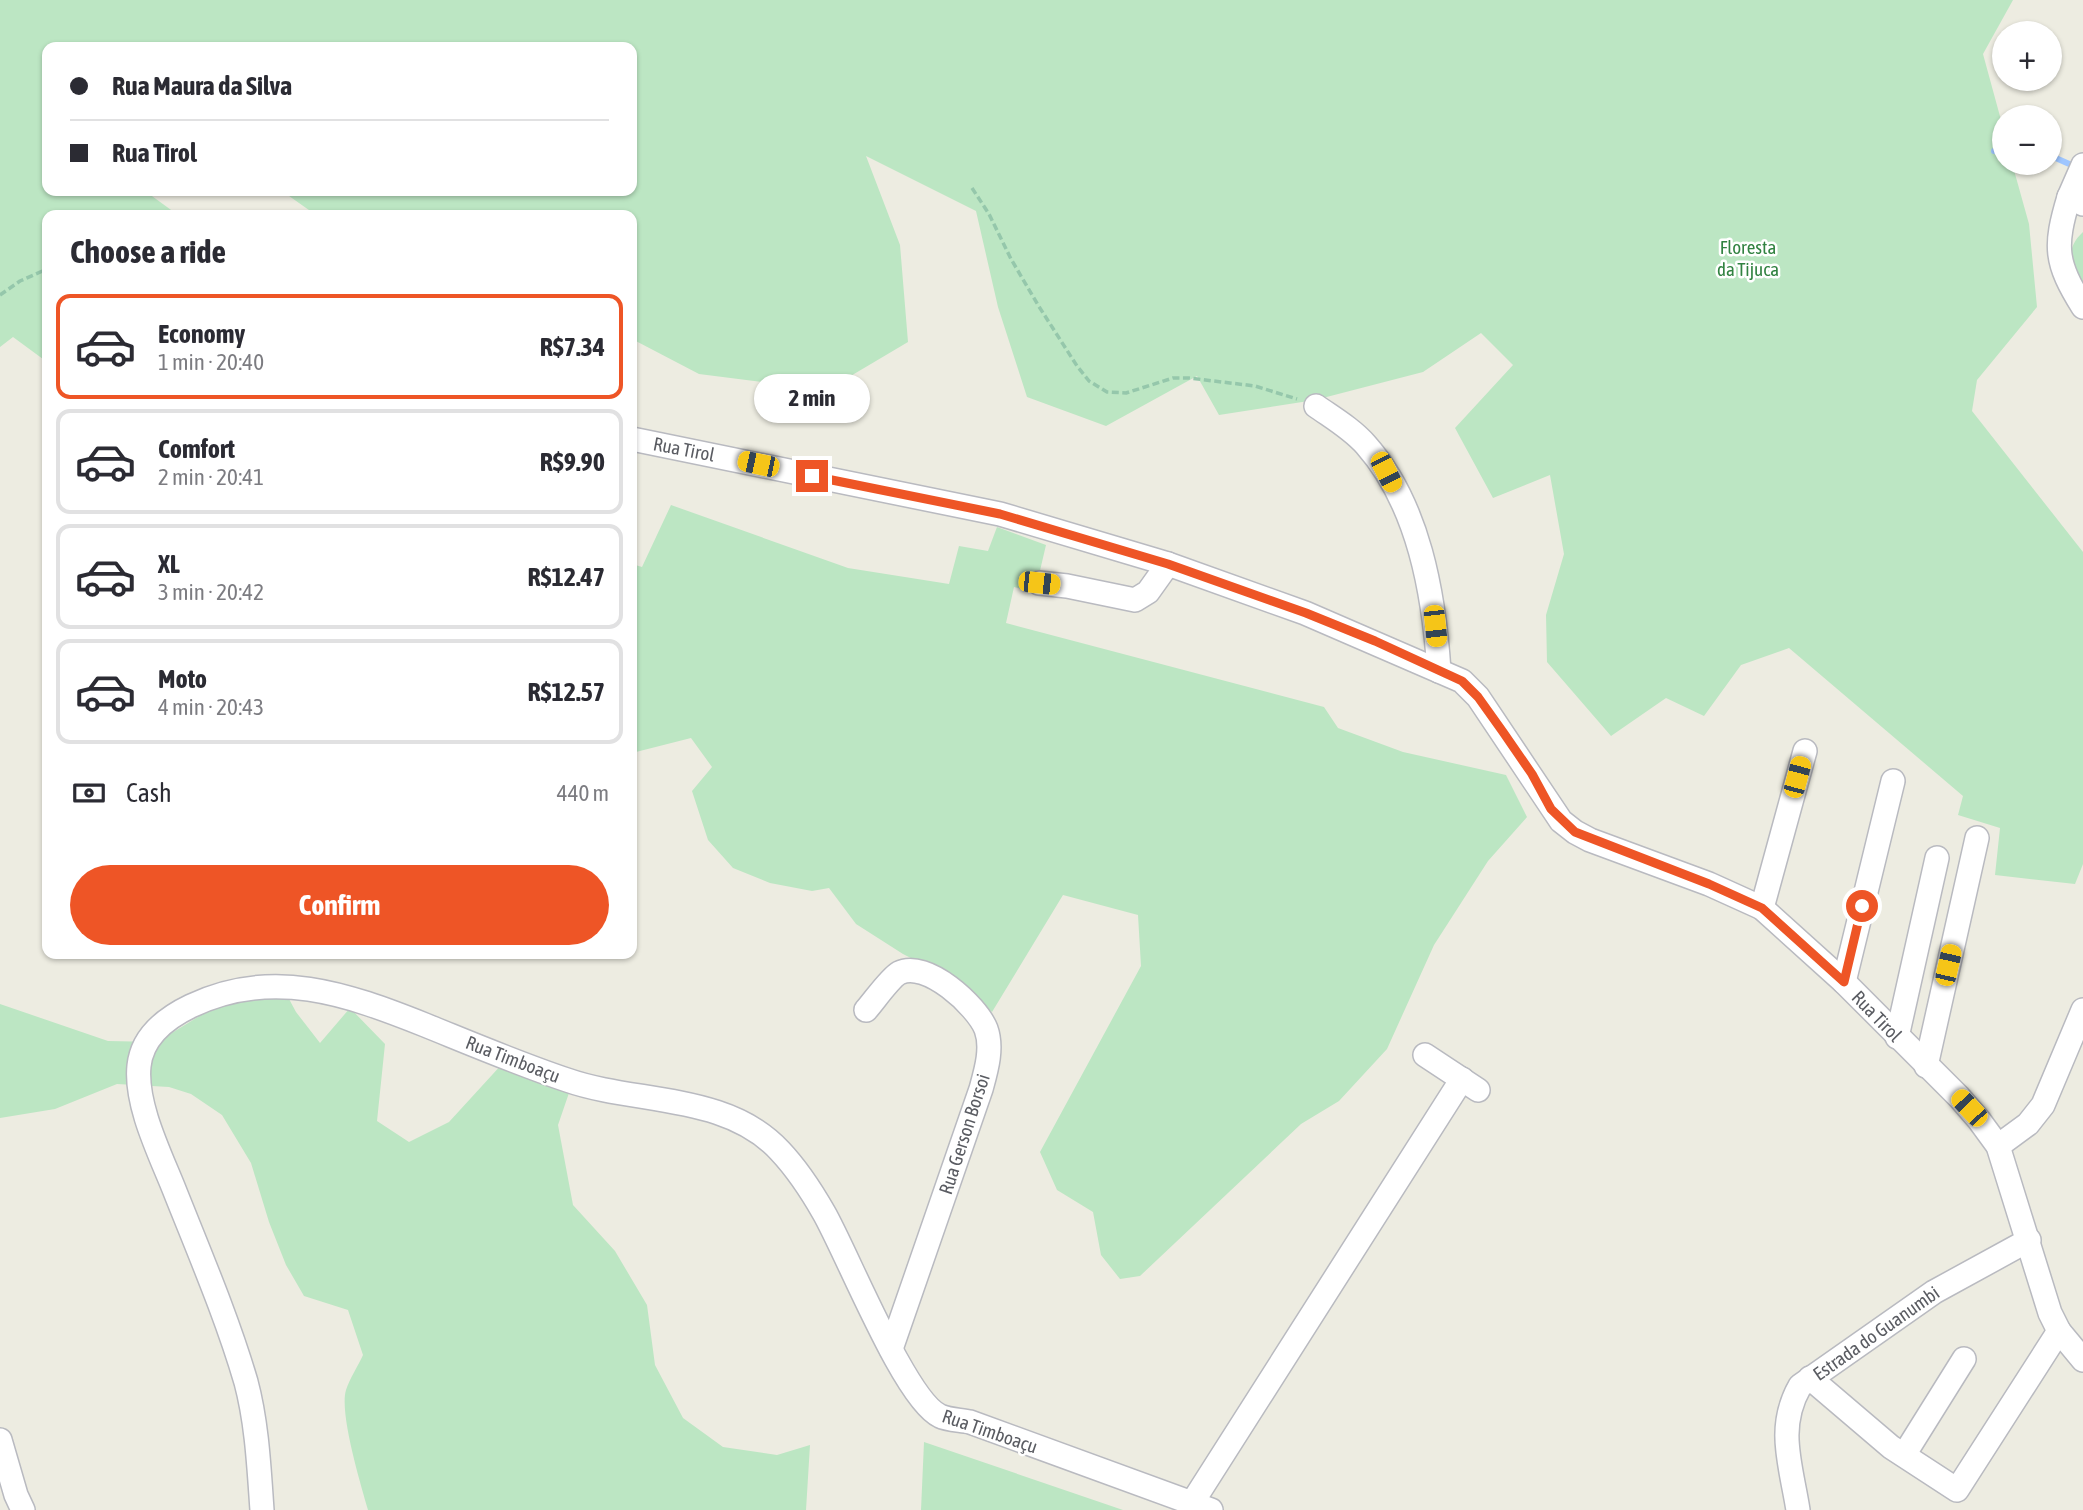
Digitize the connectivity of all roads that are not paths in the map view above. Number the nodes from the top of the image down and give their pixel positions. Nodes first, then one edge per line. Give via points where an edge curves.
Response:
1 (2078, 186) edge
2 (2083, 307) edge
3 (1316, 406) road end
4 (637, 440) edge
5 (1168, 564) junction
6 (1039, 583) dead end
7 (1439, 671) junction
8 (1805, 751) dead end
9 (1893, 781) dead end
10 (1977, 838) dead end
11 (1937, 858) dead end
12 (1762, 908) junction
13 (1844, 982) junction
14 (866, 1010) dead end
15 (2083, 1010) edge
16 (1897, 1037) junction
17 (1425, 1055) dead end
18 (1926, 1066) junction
19 (1998, 1146) junction
20 (2029, 1240) junction
21 (2059, 1331) junction
22 (891, 1349) junction
23 (1964, 1359) dead end
24 (2083, 1360) edge
25 (1810, 1378) junction
26 (0, 1440) edge
27 (1904, 1455) junction
28 (1201, 1507) edge
29 (23, 1510) edge
30 (262, 1510) edge
31 (1798, 1510) edge

1 - 2 street via 2061,223 2058,249 2062,270
3 - 7 street via 1365,443 1401,502 1425,567
4 - 5 street, Rua Tirol via 1000,514
5 - 6 street via 1135,600
5 - 7 street, Rua Tirol via 1306,613
7 - 12 street, Rua Tirol via 1462,681 1478,697 1551,809 1575,832
8 - 12 street
9 - 13 street
10 - 18 street
11 - 16 street
12 - 13 street, Rua Tirol
13 - 16 street, Rua Tirol
14 - 22 street, Rua Gerson Borsoi via 899,973 928,975 966,1002 986,1029 988,1047 982,1089
15 - 19 street via 2043,1105 2028,1124
16 - 18 street, Rua Tirol
17 - 28 street via 1470,1085
18 - 19 street, Rua Tirol via 1979,1119
19 - 20 street, Rua Tirol
20 - 21 street, Rua Tirol
20 - 25 street, Estrada do Guanumbi via 1934,1292
21 - 24 street, Rua Tirol
21 - 27 street via 1957,1490
22 - 28 street, Rua Timboaçu via 917,1395 939,1416 970,1422
22 - 30 street, Rua Timboaçu via 824,1213 779,1150 745,1125 715,1111 571,1082 348,996 287,986 212,996 159,1026 141,1050 138,1072 148,1123 246,1383
23 - 27 street
25 - 27 street
25 - 31 street, Estrada do Guanumbi via 1791,1401 1786,1423
26 - 29 street

